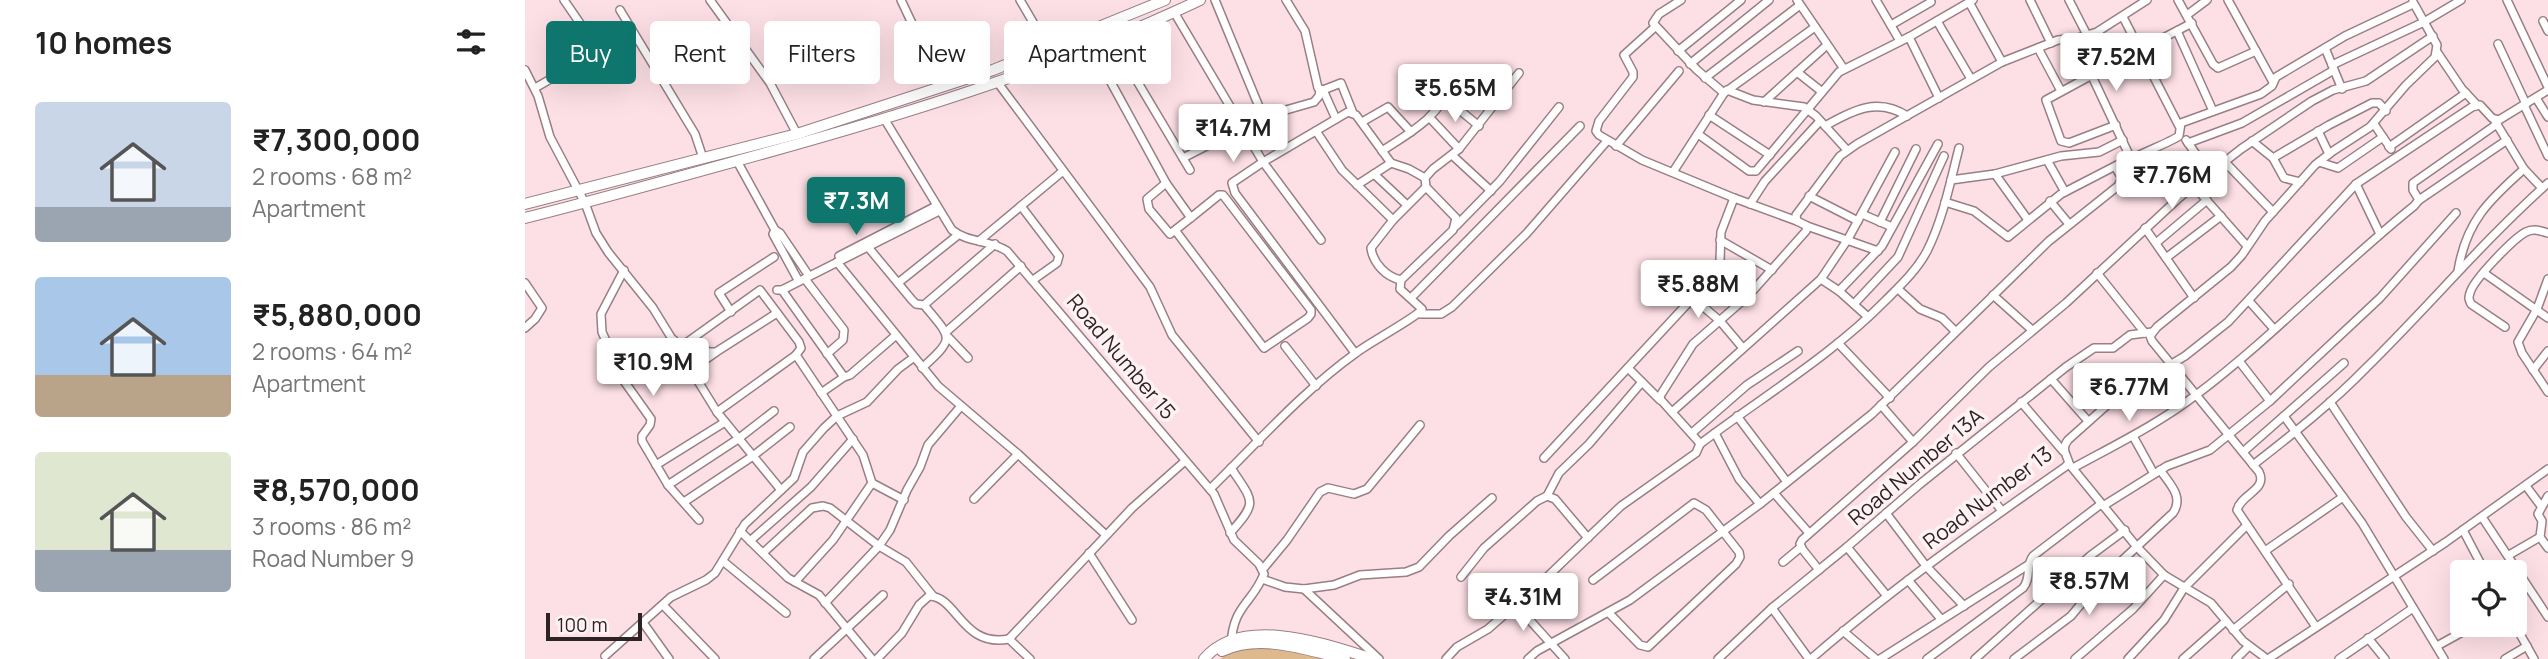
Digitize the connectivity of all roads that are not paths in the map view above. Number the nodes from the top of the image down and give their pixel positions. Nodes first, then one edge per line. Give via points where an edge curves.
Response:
1 (564, 0) edge
2 (710, 0) edge
3 (901, 0) edge
4 (1020, 0) edge
5 (1165, 0) edge
6 (1200, 0) edge
7 (1215, 0) edge
8 (1286, 0) edge
9 (1681, 0) edge
10 (1727, 0) edge
11 (1741, 0) edge
12 (1769, 0) edge
13 (1876, 0) edge
14 (2030, 0) edge
15 (2069, 0) edge
16 (2131, 0) edge
17 (2147, 0) edge
18 (2178, 0) edge
19 (2207, 0) edge
20 (2228, 0) edge
21 (2461, 0) edge
22 (2507, 0) edge
23 (1930, 1) edge
24 (1971, 1) edge
25 (1798, 2) edge
26 (2413, 2) edge
27 (1732, 8) junction
28 (2136, 8) junction
29 (620, 10) dead end
30 (1174, 12) junction
31 (2187, 15) junction
32 (2123, 17) junction
33 (1938, 20) junction
34 (1032, 21) edge
35 (1113, 21) edge
36 (1153, 21) edge
37 (2543, 21) dead end
38 (2424, 22) junction
39 (2192, 23) junction
40 (1891, 25) junction
41 (1655, 27) junction
42 (1815, 27) junction
43 (2177, 31) junction
44 (2548, 31) edge
45 (2087, 36) junction
46 (2433, 36) junction
47 (1909, 37) junction
48 (2074, 38) junction
49 (1900, 41) junction
50 (2051, 43) junction
51 (2498, 44) dead end
52 (1827, 45) junction
53 (2038, 48) junction
54 (2325, 48) junction
55 (2140, 50) junction
56 (1678, 51) junction
57 (2256, 51) junction
58 (2437, 52) junction
59 (650, 60) edge
60 (2002, 62) junction
61 (1004, 64) edge
62 (1690, 64) junction
63 (2333, 68) junction
64 (1844, 69) junction
65 (525, 70) edge
66 (1679, 71) dead end
67 (1797, 72) junction
68 (1519, 73) dead end
69 (2092, 75) junction
70 (1705, 78) junction
71 (1971, 79) junction
72 (1004, 81) edge
73 (2273, 82) junction
74 (998, 83) junction
75 (1450, 83) dead end
76 (665, 84) edge
77 (1110, 84) edge
78 (1139, 84) edge
79 (942, 87) junction
80 (535, 88) junction
81 (2342, 89) junction
82 (2548, 89) edge
83 (1322, 90) junction
84 (1821, 91) junction
85 (2061, 91) junction
86 (1726, 92) junction
87 (2466, 93) junction
88 (1445, 98) junction
89 (1939, 98) junction
90 (2536, 98) junction
91 (1764, 102) junction
92 (2477, 105) junction
93 (2525, 105) junction
94 (1559, 107) dead end
95 (1806, 109) junction
96 (2214, 111) junction
97 (2386, 111) junction
98 (1353, 113) junction
99 (1265, 116) junction
100 (1709, 116) junction
101 (1907, 116) junction
102 (2548, 117) edge
103 (1430, 118) junction
104 (1336, 119) junction
105 (840, 120) junction
106 (884, 120) junction
107 (1362, 122) junction
108 (2496, 122) junction
109 (1823, 124) junction
110 (2374, 124) junction
111 (2116, 125) junction
112 (1479, 126) junction
113 (1580, 126) dead end
114 (1243, 128) junction
115 (2180, 129) junction
116 (844, 131) junction
117 (1316, 131) junction
118 (2318, 131) junction
119 (1411, 132) junction
120 (797, 134) junction
121 (1698, 134) junction
122 (2383, 137) junction
123 (2123, 140) junction
124 (2507, 140) junction
125 (1607, 141) junction
126 (2252, 141) junction
127 (2188, 143) junction
128 (1938, 144) dead end
129 (1616, 146) junction
130 (2389, 147) junction
131 (1959, 148) dead end
132 (1459, 149) junction
133 (1916, 149) dead end
134 (1847, 150) junction
135 (1382, 151) junction
136 (1895, 152) dead end
137 (2148, 153) junction
138 (2329, 154) junction
139 (1452, 155) junction
140 (1770, 155) junction
141 (1944, 156) dead end
142 (2548, 156) edge
143 (2396, 157) junction
144 (703, 158) junction
145 (1183, 158) junction
146 (2273, 158) junction
147 (2131, 159) junction
148 (2047, 160) junction
149 (737, 161) junction
150 (1263, 162) junction
151 (2225, 162) junction
152 (2319, 162) junction
153 (1391, 163) junction
154 (2121, 163) junction
155 (2524, 169) junction
156 (1190, 170) dead end
157 (1063, 171) junction
158 (1673, 172) junction
159 (1374, 174) junction
160 (1994, 174) junction
161 (2210, 174) junction
162 (1425, 177) junction
163 (1951, 180) junction
164 (2300, 182) junction
165 (1166, 183) junction
166 (2356, 184) junction
167 (1357, 185) junction
168 (2545, 185) edge
169 (2194, 186) junction
170 (1426, 187) junction
171 (578, 189) junction
172 (1491, 191) junction
173 (2065, 192) junction
174 (1809, 196) junction
175 (2181, 196) junction
176 (1734, 198) junction
177 (2207, 200) junction
178 (2419, 200) junction
179 (2050, 201) junction
180 (1945, 202) junction
181 (585, 203) junction
182 (525, 204) edge
183 (1750, 204) junction
184 (1407, 205) junction
185 (1021, 206) junction
186 (937, 208) junction
187 (2273, 212) junction
188 (2456, 213) dead end
189 (2221, 216) junction
190 (525, 218) edge
191 (1191, 218) junction
192 (1860, 218) junction
193 (1392, 220) junction
194 (2028, 220) junction
195 (1797, 221) junction
196 (1880, 222) junction
197 (2069, 224) junction
198 (1456, 226) junction
199 (1808, 226) junction
200 (1892, 226) junction
201 (2145, 228) junction
202 (1175, 230) junction
203 (2548, 233) edge
204 (2380, 234) junction
205 (958, 235) junction
206 (1848, 239) junction
207 (1321, 240) dead end
208 (1720, 240) junction
209 (979, 241) junction
210 (2156, 243) junction
211 (995, 244) junction
212 (2247, 246) junction
213 (867, 247) junction
214 (1878, 251) junction
215 (774, 257) dead end
216 (2166, 258) junction
217 (837, 262) junction
218 (1021, 266) junction
219 (624, 270) junction
220 (1772, 270) junction
221 (2458, 271) junction
222 (2097, 273) junction
223 (2484, 273) junction
224 (803, 276) junction
225 (1821, 279) junction
226 (2548, 279) edge
227 (1033, 280) junction
228 (1401, 280) junction
229 (525, 283) edge
230 (898, 283) junction
231 (1898, 289) junction
232 (1839, 291) junction
233 (1993, 295) junction
234 (1411, 298) junction
235 (1693, 298) junction
236 (2194, 298) junction
237 (2249, 301) junction
238 (1854, 304) junction
239 (924, 305) junction
240 (2537, 309) junction
241 (731, 312) junction
242 (777, 313) junction
243 (1420, 314) junction
244 (1868, 317) junction
245 (2548, 318) edge
246 (1720, 321) junction
247 (2505, 327) dead end
248 (525, 328) edge
249 (2274, 329) junction
250 (2032, 330) junction
251 (1955, 331) junction
252 (2148, 332) junction
253 (947, 334) junction
254 (895, 336) junction
255 (694, 338) junction
256 (674, 340) junction
257 (1838, 343) junction
258 (1285, 346) dead end
259 (1742, 347) junction
260 (679, 348) junction
261 (1798, 351) dead end
262 (716, 352) junction
263 (1355, 353) junction
264 (2548, 353) edge
265 (827, 354) junction
266 (796, 355) junction
267 (913, 358) junction
268 (968, 358) dead end
269 (2239, 361) junction
270 (2344, 363) dead end
271 (615, 364) junction
272 (2171, 365) junction
273 (922, 368) junction
274 (1628, 368) junction
275 (692, 369) junction
276 (2533, 370) junction
277 (844, 377) junction
278 (2051, 379) junction
279 (1642, 382) junction
280 (1316, 386) junction
281 (2548, 392) edge
282 (821, 393) junction
283 (2196, 395) junction
284 (1889, 398) junction
285 (1661, 400) junction
286 (2270, 401) junction
287 (2021, 402) junction
288 (2330, 402) junction
289 (1881, 405) junction
290 (961, 406) junction
291 (774, 411) dead end
292 (717, 412) junction
293 (1672, 412) junction
294 (837, 416) junction
295 (1737, 416) junction
296 (2284, 416) junction
297 (2088, 421) junction
298 (725, 422) junction
299 (1420, 425) dead end
300 (790, 427) dead end
301 (2297, 431) junction
302 (1692, 433) junction
303 (1715, 433) junction
304 (2228, 433) junction
305 (2133, 436) junction
306 (738, 439) junction
307 (853, 439) junction
308 (1259, 442) junction
309 (1913, 442) junction
310 (1700, 444) junction
311 (2063, 451) junction
312 (2243, 452) junction
313 (1957, 453) junction
314 (1018, 454) junction
315 (753, 456) junction
316 (1544, 458) dead end
317 (1185, 461) junction
318 (656, 465) junction
319 (2253, 465) junction
320 (2071, 466) junction
321 (1231, 468) junction
322 (2548, 470) edge
323 (2157, 472) junction
324 (1787, 482) junction
325 (872, 483) junction
326 (668, 485) junction
327 (2525, 486) junction
328 (1210, 489) junction
329 (781, 491) junction
330 (1774, 493) junction
331 (1547, 496) junction
332 (2548, 496) edge
333 (2343, 497) junction
334 (1492, 498) dead end
335 (974, 499) dead end
336 (904, 500) junction
337 (684, 502) junction
338 (1760, 505) junction
339 (2102, 505) junction
340 (2541, 506) junction
341 (2002, 511) junction
342 (1886, 513) junction
343 (2482, 517) junction
344 (698, 520) dead end
345 (847, 521) junction
346 (2247, 526) junction
347 (2125, 530) junction
348 (2463, 530) junction
349 (740, 531) junction
350 (1230, 533) junction
351 (1723, 533) junction
352 (1809, 533) junction
353 (1106, 536) junction
354 (2540, 537) junction
355 (1588, 538) junction
356 (750, 541) junction
357 (879, 546) junction
358 (1801, 547) junction
359 (1847, 547) junction
360 (2137, 547) junction
361 (2548, 548) edge
362 (2266, 551) junction
363 (2433, 551) junction
364 (763, 553) junction
365 (1089, 553) junction
366 (2509, 555) junction
367 (2479, 560) edge
368 (724, 562) junction
369 (1783, 562) dead end
370 (2028, 565) junction
371 (1926, 566) junction
372 (1263, 569) junction
373 (1819, 570) junction
374 (2164, 575) junction
375 (2395, 576) junction
376 (1461, 578) dead end
377 (1262, 579) junction
378 (1593, 580) dead end
379 (1908, 580) junction
380 (795, 582) junction
381 (2288, 584) junction
382 (2184, 588) junction
383 (1304, 589) junction
384 (883, 595) dead end
385 (933, 596) junction
386 (1887, 596) junction
387 (825, 603) junction
388 (663, 604) junction
389 (1516, 605) junction
390 (1964, 606) junction
391 (1772, 608) junction
392 (2413, 608) junction
393 (786, 613) dead end
394 (1609, 613) junction
395 (2548, 617) edge
396 (1941, 619) junction
397 (1132, 620) dead end
398 (2226, 621) junction
399 (643, 624) junction
400 (2316, 627) junction
401 (846, 628) junction
402 (2234, 630) junction
403 (1843, 631) junction
404 (2453, 637) edge
405 (2522, 637) edge
406 (2368, 638) junction
407 (1009, 639) junction
408 (1231, 643) junction
409 (1551, 643) junction
410 (2249, 646) junction
411 (2437, 646) junction
412 (2527, 646) junction
413 (605, 656) dead end
414 (2445, 658) edge
415 (669, 659) edge
416 (715, 659) edge
417 (814, 659) edge
418 (875, 659) edge
419 (1030, 659) edge
420 (1204, 659) edge
421 (1212, 659) edge
422 (1345, 659) edge
423 (1373, 659) edge
424 (1379, 659) edge
425 (1447, 659) edge
426 (1528, 659) edge
427 (1565, 659) edge
428 (1718, 659) edge
429 (1810, 659) edge
430 (1878, 659) edge
431 (1927, 659) edge
432 (1975, 659) edge
433 (2014, 659) edge
434 (2075, 659) edge
435 (2128, 659) edge
436 (2183, 659) edge
437 (2236, 659) edge
438 (2267, 659) edge
439 (2339, 659) edge
440 (2385, 659) edge
441 (2505, 659) edge
442 (2534, 659) edge

1 - 80 street via 599,51
2 - 120 street via 770,83
3 - 79 street
4 - 34 street
5 - 35 highway
6 - 30 highway
7 - 99 street
8 - 83 street via 1305,31
9 - 41 street via 1654,19
10 - 27 street
11 - 27 street
12 - 62 street
13 - 40 street
14 - 50 street
15 - 45 street
16 - 28 street
17 - 28 street
18 - 31 street
19 - 31 street
20 - 57 street
21 - 38 street
22 - 82 street
23 - 33 street
23 - 40 street
24 - 33 street
24 - 60 street
25 - 42 street
25 - 70 street
26 - 38 street
26 - 54 street
27 - 56 street
28 - 32 street
29 - 59 street
30 - 36 highway
30 - 114 street
31 - 39 street
32 - 45 street
32 - 55 street
33 - 47 street
33 - 71 street
37 - 44 street
38 - 46 street
38 - 63 street
39 - 43 street
39 - 57 street via 2218,68
40 - 49 street
41 - 56 street
41 - 125 street via 1624,55 1633,77 1597,126
42 - 52 street
42 - 86 street
43 - 55 street
43 - 96 street
45 - 48 street
46 - 58 street
46 - 81 street via 2366,81
47 - 49 street
47 - 89 street
48 - 50 street
48 - 69 street
49 - 64 street
50 - 53 street
51 - 93 street
52 - 64 street
52 - 67 street
53 - 60 street
53 - 85 street
54 - 63 street
54 - 73 street
55 - 115 street
56 - 62 street
57 - 73 street
58 - 87 street
58 - 97 street, Road Number 13A
60 - 71 street
61 - 79 highway
62 - 70 street
63 - 81 street
63 - 127 street via 2242,122
64 - 84 street
65 - 80 street
66 - 129 street
67 - 84 street
67 - 91 street
68 - 112 street
69 - 85 street
69 - 111 street
70 - 86 street
71 - 89 street
72 - 74 highway
73 - 96 street via 2261,94
74 - 106 highway
74 - 157 street
75 - 88 street
76 - 144 street via 695,134
77 - 165 street
78 - 145 street
79 - 105 highway
80 - 171 street via 551,136
81 - 126 street via 2312,101
82 - 90 street
83 - 98 street via 1341,83
83 - 99 street via 1314,102
83 - 104 street
84 - 95 street
85 - 111 street via 2046,102 2063,143
86 - 91 street
86 - 100 street
87 - 92 street
87 - 130 street
88 - 103 street
88 - 112 street
89 - 101 street
90 - 93 street
90 - 102 street
91 - 95 street
92 - 108 street
92 - 143 street, Road Number 13
93 - 108 street
93 - 142 street
94 - 172 street
95 - 109 street
95 - 140 street
96 - 115 street via 2185,121
97 - 110 street, Road Number 13A
97 - 118 street via 2372,103
98 - 104 street via 1348,111
98 - 107 street
99 - 114 street
100 - 121 street
100 - 140 street
101 - 109 street via 1875,105
101 - 134 street
103 - 119 street
103 - 132 street
104 - 117 street
105 - 116 highway
105 - 120 highway
106 - 116 highway
106 - 186 street
107 - 119 street via 1388,107
107 - 135 street
108 - 124 street
108 - 178 street via 2413,183
109 - 134 street
109 - 183 street via 1765,181
110 - 122 street
110 - 138 street, Road Number 13A
111 - 123 street
112 - 132 street
113 - 234 street
114 - 145 street
114 - 150 street
115 - 127 street
115 - 137 street via 2175,139
116 - 149 highway
117 - 150 street
117 - 167 street
118 - 138 street
118 - 146 street
119 - 135 street
120 - 144 highway
121 - 140 street via 1753,172
121 - 158 street
122 - 130 street
122 - 152 street via 2338,168
123 - 147 street
123 - 148 street via 2099,152
124 - 155 street
124 - 178 street
125 - 129 street
125 - 243 street via 1527,233 1452,307 1441,314
126 - 146 street
126 - 151 street
127 - 161 street
128 - 200 street
129 - 158 street
130 - 143 street
131 - 163 street
132 - 139 street
133 - 196 street
134 - 174 street
135 - 153 street
136 - 192 street
137 - 147 street
137 - 175 street
138 - 152 street, Road Number 13A
139 - 162 street
139 - 172 street
141 - 238 street via 1903,250
143 - 166 street, Road Number 13
144 - 171 highway
145 - 156 street
146 - 164 street via 2284,178
147 - 154 street
148 - 160 street
148 - 173 street
149 - 181 highway
149 - 224 street via 775,230 773,234
150 - 207 street
150 - 263 street via 1236,178 1232,188
151 - 161 street
151 - 187 street
152 - 164 street, Road Number 13A
153 - 159 street
153 - 162 street
154 - 173 street
154 - 197 street via 2117,170 2121,182
155 - 168 street
155 - 221 street via 2477,215
157 - 185 street
157 - 308 street via 1150,287 1190,361
158 - 176 street
159 - 167 street
159 - 184 street
160 - 163 street
160 - 194 street
161 - 169 street
162 - 170 street
163 - 180 street
164 - 187 street, Road Number 13A
165 - 191 street
165 - 202 street via 1151,193 1147,204 1170,234
166 - 204 street
166 - 237 street, Road Number 13
167 - 193 street
168 - 221 street
169 - 175 street
169 - 177 street
170 - 184 street
170 - 198 street via 1456,218
171 - 181 street
171 - 182 highway
172 - 198 street
173 - 179 street
174 - 192 street
174 - 195 street via 1795,215
175 - 201 street
176 - 183 street
176 - 208 street
177 - 189 street
177 - 210 street
178 - 204 street
179 - 194 street
179 - 197 street
180 - 194 street via 1974,211 2008,237
180 - 231 street via 1927,251
181 - 190 highway
181 - 219 street via 596,233
183 - 195 street
184 - 193 street
185 - 209 street
185 - 227 street via 1059,256 1057,263
186 - 205 street
186 - 213 street
186 - 224 street
187 - 212 street, Road Number 13A
188 - 286 street via 2372,306
189 - 212 street
189 - 216 street
191 - 202 street
191 - 202 street via 1223,195 1311,310 1308,318 1264,348
192 - 196 street
192 - 206 street
193 - 228 street via 1371,253 1386,273
195 - 199 street
196 - 200 street
197 - 233 street
198 - 228 street
199 - 206 street
199 - 220 street
200 - 214 street
201 - 210 street
201 - 222 street
203 - 223 street via 2535,229 2524,233
204 - 249 street
205 - 209 street, Road Number 15
205 - 230 street
206 - 214 street
206 - 225 street
208 - 220 street
208 - 235 street via 1719,267
209 - 211 street, Road Number 15
210 - 216 street
211 - 218 street, Road Number 15
211 - 239 street
212 - 236 street, Road Number 13A via 2231,267
213 - 217 street
213 - 230 street
214 - 232 street
215 - 241 street via 719,293
216 - 236 street
217 - 224 street
217 - 254 street
218 - 227 street, Road Number 15
218 - 253 street
219 - 256 street
219 - 271 street via 601,314 602,332
220 - 246 street
221 - 288 street
222 - 250 street
222 - 252 street
223 - 240 street
223 - 247 street via 2469,299
224 - 265 street via 843,330 843,340
224 - 265 street via 777,290 782,290
225 - 232 street
225 - 259 street
226 - 240 street
227 - 317 street, Road Number 15
228 - 234 street via 1400,289
229 - 248 street via 542,308
230 - 239 street via 916,304
231 - 244 street
231 - 251 street
232 - 238 street
233 - 250 street
233 - 251 street
234 - 243 street via 1422,309
235 - 246 street
235 - 274 street
236 - 252 street, Road Number 13A
237 - 249 street
237 - 272 street, Road Number 13
238 - 244 street
239 - 253 street
240 - 245 street
240 - 276 street via 2518,342
241 - 242 street via 760,290
241 - 255 street
242 - 262 street
242 - 266 street via 801,345
243 - 263 street
244 - 257 street
246 - 259 street
246 - 285 street via 1688,351
249 - 269 street
250 - 309 street
251 - 284 street
252 - 272 street
252 - 278 street, Road Number 13A via 2130,335 2113,348 2094,348
253 - 268 street
253 - 273 street via 942,350
254 - 267 street
254 - 277 street
255 - 260 street
255 - 262 street via 708,352
256 - 260 street
256 - 271 street
257 - 284 street
257 - 295 street
258 - 280 street
259 - 293 street
260 - 275 street
261 - 302 street via 1747,385
262 - 275 street
263 - 280 street
264 - 276 street
265 - 277 street
266 - 282 street
266 - 292 street
267 - 273 street
267 - 294 street via 867,402
269 - 283 street
269 - 286 street
270 - 296 street
271 - 318 street via 650,417 641,438
272 - 283 street
272 - 297 street, Road Number 13 via 2115,398
273 - 290 street
274 - 279 street
274 - 316 street
275 - 292 street
276 - 281 street
277 - 282 street
278 - 287 street, Road Number 13A
278 - 297 street
279 - 285 street
279 - 331 street via 1559,473
280 - 308 street
282 - 294 street
283 - 304 street
283 - 305 street
284 - 289 street
285 - 293 street
286 - 304 street
287 - 311 street
287 - 313 street, Road Number 13A
288 - 301 street
288 - 363 street
289 - 309 street
289 - 324 street
290 - 314 street
290 - 336 street via 928,445
291 - 306 street
292 - 298 street
293 - 302 street
294 - 307 street
294 - 329 street via 803,452 794,478
295 - 303 street
295 - 324 street
296 - 301 street
296 - 312 street
297 - 311 street, Road Number 13
298 - 306 street
298 - 318 street
299 - 372 street via 1367,489 1354,494 1328,488 1320,492
300 - 315 street
301 - 319 street
301 - 333 street
302 - 310 street
303 - 310 street
303 - 338 street via 1739,479
304 - 312 street
304 - 323 street via 2210,450
305 - 320 street
305 - 323 street
306 - 315 street
306 - 326 street
307 - 325 street via 867,462
307 - 356 street via 811,486
308 - 321 street
309 - 352 street
310 - 355 street via 1696,453 1621,506
311 - 320 street, Road Number 13
312 - 319 street
313 - 341 street
313 - 342 street, Road Number 13A
314 - 335 street
314 - 353 street
315 - 329 street
315 - 337 street
317 - 328 street, Road Number 15
317 - 353 street
318 - 326 street
319 - 346 street via 2261,483 2237,510
320 - 339 street
320 - 341 street, Road Number 13
321 - 328 street
321 - 350 street via 1251,504
322 - 327 street
323 - 339 street
323 - 360 street via 2178,497 2177,508
324 - 330 street
325 - 336 street
325 - 345 street
326 - 337 street
327 - 340 street
327 - 343 street
328 - 350 street, Road Number 15
329 - 349 street
330 - 338 street
330 - 352 street
331 - 355 street via 1555,499
331 - 376 street via 1484,548
332 - 340 street
333 - 362 street
333 - 375 street
334 - 383 street via 1419,567
336 - 357 street
337 - 344 street
338 - 351 street
339 - 347 street
339 - 370 street via 2033,556
340 - 354 street
341 - 371 street, Road Number 13
342 - 359 street, Road Number 13A
342 - 371 street
343 - 348 street
343 - 366 street
345 - 357 street
345 - 364 street via 830,508 817,506
345 - 380 street
346 - 362 street
346 - 382 street
347 - 360 street
347 - 432 street
348 - 363 street
348 - 367 street
349 - 356 street
349 - 368 street
350 - 372 street, Road Number 15
351 - 378 street via 1706,510 1694,503
351 - 394 street
351 - 394 street via 1739,552 1739,560 1651,645 1640,645
352 - 358 street
353 - 365 street
354 - 361 street
354 - 366 street
355 - 389 street
356 - 364 street
357 - 385 street via 905,562
357 - 387 street
358 - 369 street
358 - 373 street
359 - 373 street, Road Number 13A
359 - 386 street
360 - 374 street
360 - 433 street via 2071,615
362 - 381 street
363 - 375 street
364 - 380 street
365 - 397 street
365 - 407 street
366 - 395 street
368 - 388 street via 706,580
368 - 393 street
370 - 390 street
370 - 431 street via 2023,588
371 - 379 street, Road Number 13
371 - 390 street
372 - 377 street
373 - 391 street, Road Number 13A
374 - 382 street
374 - 434 street
375 - 392 street
375 - 400 street
377 - 383 street
377 - 408 street via 1238,612
379 - 386 street, Road Number 13
379 - 396 street
380 - 387 street via 814,591
381 - 400 street
381 - 402 street
382 - 398 street via 2211,603
382 - 435 street via 2164,620
383 - 424 street
384 - 401 street
385 - 407 street via 974,633 996,642
385 - 418 street via 925,598 902,633
386 - 403 street, Road Number 13
387 - 401 street
388 - 399 street
388 - 416 street
389 - 409 street
389 - 425 street
390 - 396 street
391 - 428 street, Road Number 13A
391 - 429 street
392 - 406 street
392 - 411 street
394 - 409 street
396 - 430 street
398 - 402 street
398 - 436 street
399 - 413 street
399 - 415 street
400 - 438 street
401 - 417 street
401 - 418 street
402 - 410 street
403 - 429 street, Road Number 13
403 - 430 street
404 - 411 street
405 - 412 street
406 - 439 street
406 - 440 street
407 - 419 street
408 - 420 highway via 1214,648
408 - 421 highway
408 - 422 highway via 1278,644
408 - 423 highway via 1246,636 1282,636
409 - 426 street
409 - 427 street
410 - 437 street
410 - 438 street
411 - 414 street
412 - 441 street
412 - 442 street

